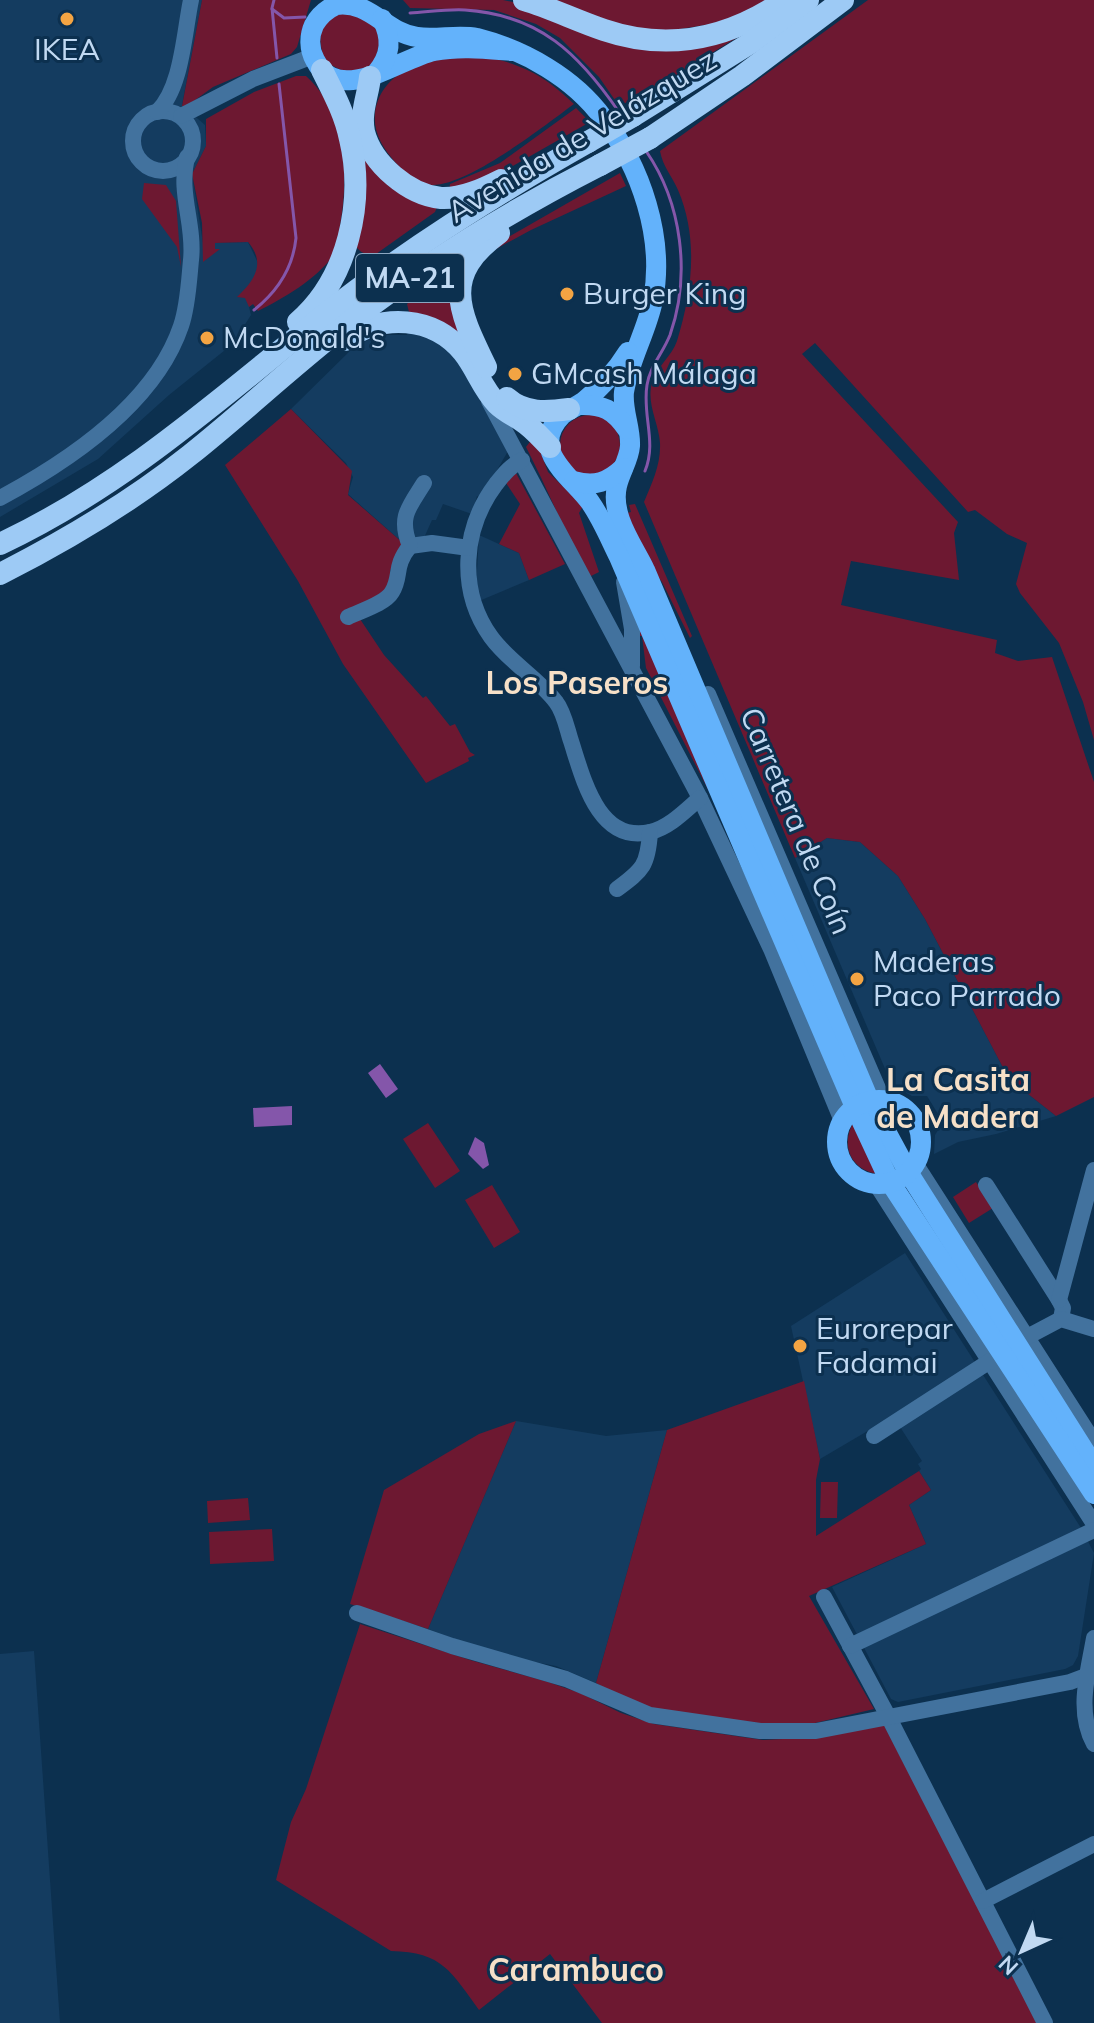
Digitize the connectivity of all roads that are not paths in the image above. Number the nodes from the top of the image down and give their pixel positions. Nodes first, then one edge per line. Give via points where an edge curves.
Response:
1 (191, 0) edge
2 (524, 0) edge
3 (785, 0) edge
4 (808, 0) edge
5 (843, 0) edge
6 (322, 8) edge
7 (372, 9) edge
8 (512, 51) junction
9 (317, 63) junction
10 (374, 74) junction
11 (176, 118) junction
12 (187, 157) junction
13 (551, 162) junction
14 (596, 167) junction
15 (165, 170) junction
16 (183, 192) junction
17 (645, 324) junction
18 (480, 382) junction
19 (574, 407) junction
20 (237, 416) junction
21 (627, 429) junction
22 (161, 445) junction
23 (550, 447) junction
24 (522, 460) junction
25 (623, 468) junction
26 (574, 481) junction
27 (424, 483) dead end
28 (0, 498) edge
29 (0, 544) edge
30 (410, 546) junction
31 (469, 548) junction
32 (619, 557) junction
33 (0, 574) edge
34 (348, 617) dead end
35 (632, 668) junction
36 (700, 798) junction
37 (650, 832) junction
38 (617, 889) dead end
39 (862, 1107) junction
40 (1094, 1170) edge
41 (897, 1175) junction
42 (986, 1185) dead end
43 (1059, 1300) junction
44 (1061, 1319) junction
45 (1094, 1329) edge
46 (1027, 1337) junction
47 (990, 1361) junction
48 (874, 1436) dead end
49 (1094, 1442) edge
50 (1094, 1466) edge
51 (1094, 1494) edge
52 (1094, 1524) edge
53 (1094, 1530) edge
54 (824, 1597) dead end
55 (357, 1613) dead end
56 (1094, 1638) edge
57 (850, 1646) junction
58 (1091, 1674) edge
59 (888, 1716) junction
60 (1094, 1744) edge
61 (1094, 1844) edge
62 (983, 1901) junction
63 (1045, 2023) edge

1 - 11 street via 167,102
2 - 3 highway via 607,31 689,40 737,28
4 - 13 highway, Avenida de Velázquez / MA-21, bridge via 752,42
5 - 14 highway, Avenida de Velázquez / MA-21, bridge via 742,76
6 - 7 main road via 344,3
6 - 9 main road via 311,35
7 - 8 main road via 413,37 475,37
7 - 10 main road via 388,29 389,52
8 - 10 main road via 433,51
8 - 17 main road via 574,88 603,117 636,173 656,255 653,300
9 - 10 main road via 339,81 360,81
9 - 11 street via 253,79
9 - 22 highway via 351,139 355,197 340,268 307,314 180,421
10 - 13 highway via 364,100 364,134 389,171 424,194 461,196
11 - 12 street via 192,148
11 - 15 street via 144,118 133,142 140,160
12 - 15 street
12 - 16 street
13 - 22 highway, Avenida de Velázquez / MA-21 via 375,276
14 - 19 highway via 480,247 460,289 465,324 503,395 525,409
14 - 20 highway, Avenida de Velázquez / MA-21 via 450,249 335,333
15 - 16 street
16 - 28 street via 192,256 182,325 153,380 91,439
17 - 19 main road via 614,374
17 - 21 main road via 624,395
18 - 20 highway via 464,353 428,326 405,321 374,325 349,337 270,402
18 - 23 highway via 505,412
18 - 24 street
19 - 21 main road via 596,404 610,409
19 - 23 main road via 552,431
20 - 33 highway, Avenida de Velázquez / MA-21 via 108,513
21 - 25 main road via 630,449
22 - 29 highway, Avenida de Velázquez / MA-21 via 82,499
23 - 26 main road via 560,471
24 - 31 street via 507,469 489,493 469,536
24 - 35 street
25 - 26 main road via 597,484
25 - 39 main road via 617,512
26 - 32 main road via 593,505
27 - 30 street via 404,514
30 - 31 street
30 - 34 street via 399,559 394,591
31 - 37 street via 472,602 492,638 559,704 602,817 622,831
32 - 35 street via 632,629
32 - 39 main road
35 - 36 street
36 - 37 street via 675,820
36 - 39 street via 771,949
37 - 38 street via 641,872
39 - 41 main road
39 - 41 main road via 897,1103 917,1123 920,1150
39 - 41 main road via 837,1135 844,1165 855,1177
40 - 43 street
41 - 46 street
41 - 47 street
41 - 50 main road
41 - 51 main road
42 - 43 street
43 - 44 street
44 - 45 street
44 - 46 street
46 - 49 street
47 - 48 street
47 - 52 street
53 - 57 street
54 - 57 street
55 - 59 street via 566,1679 650,1715 760,1731 816,1731
56 - 58 street
57 - 59 street
58 - 59 street
58 - 60 street via 1084,1706
59 - 62 street
61 - 62 street
62 - 63 street

